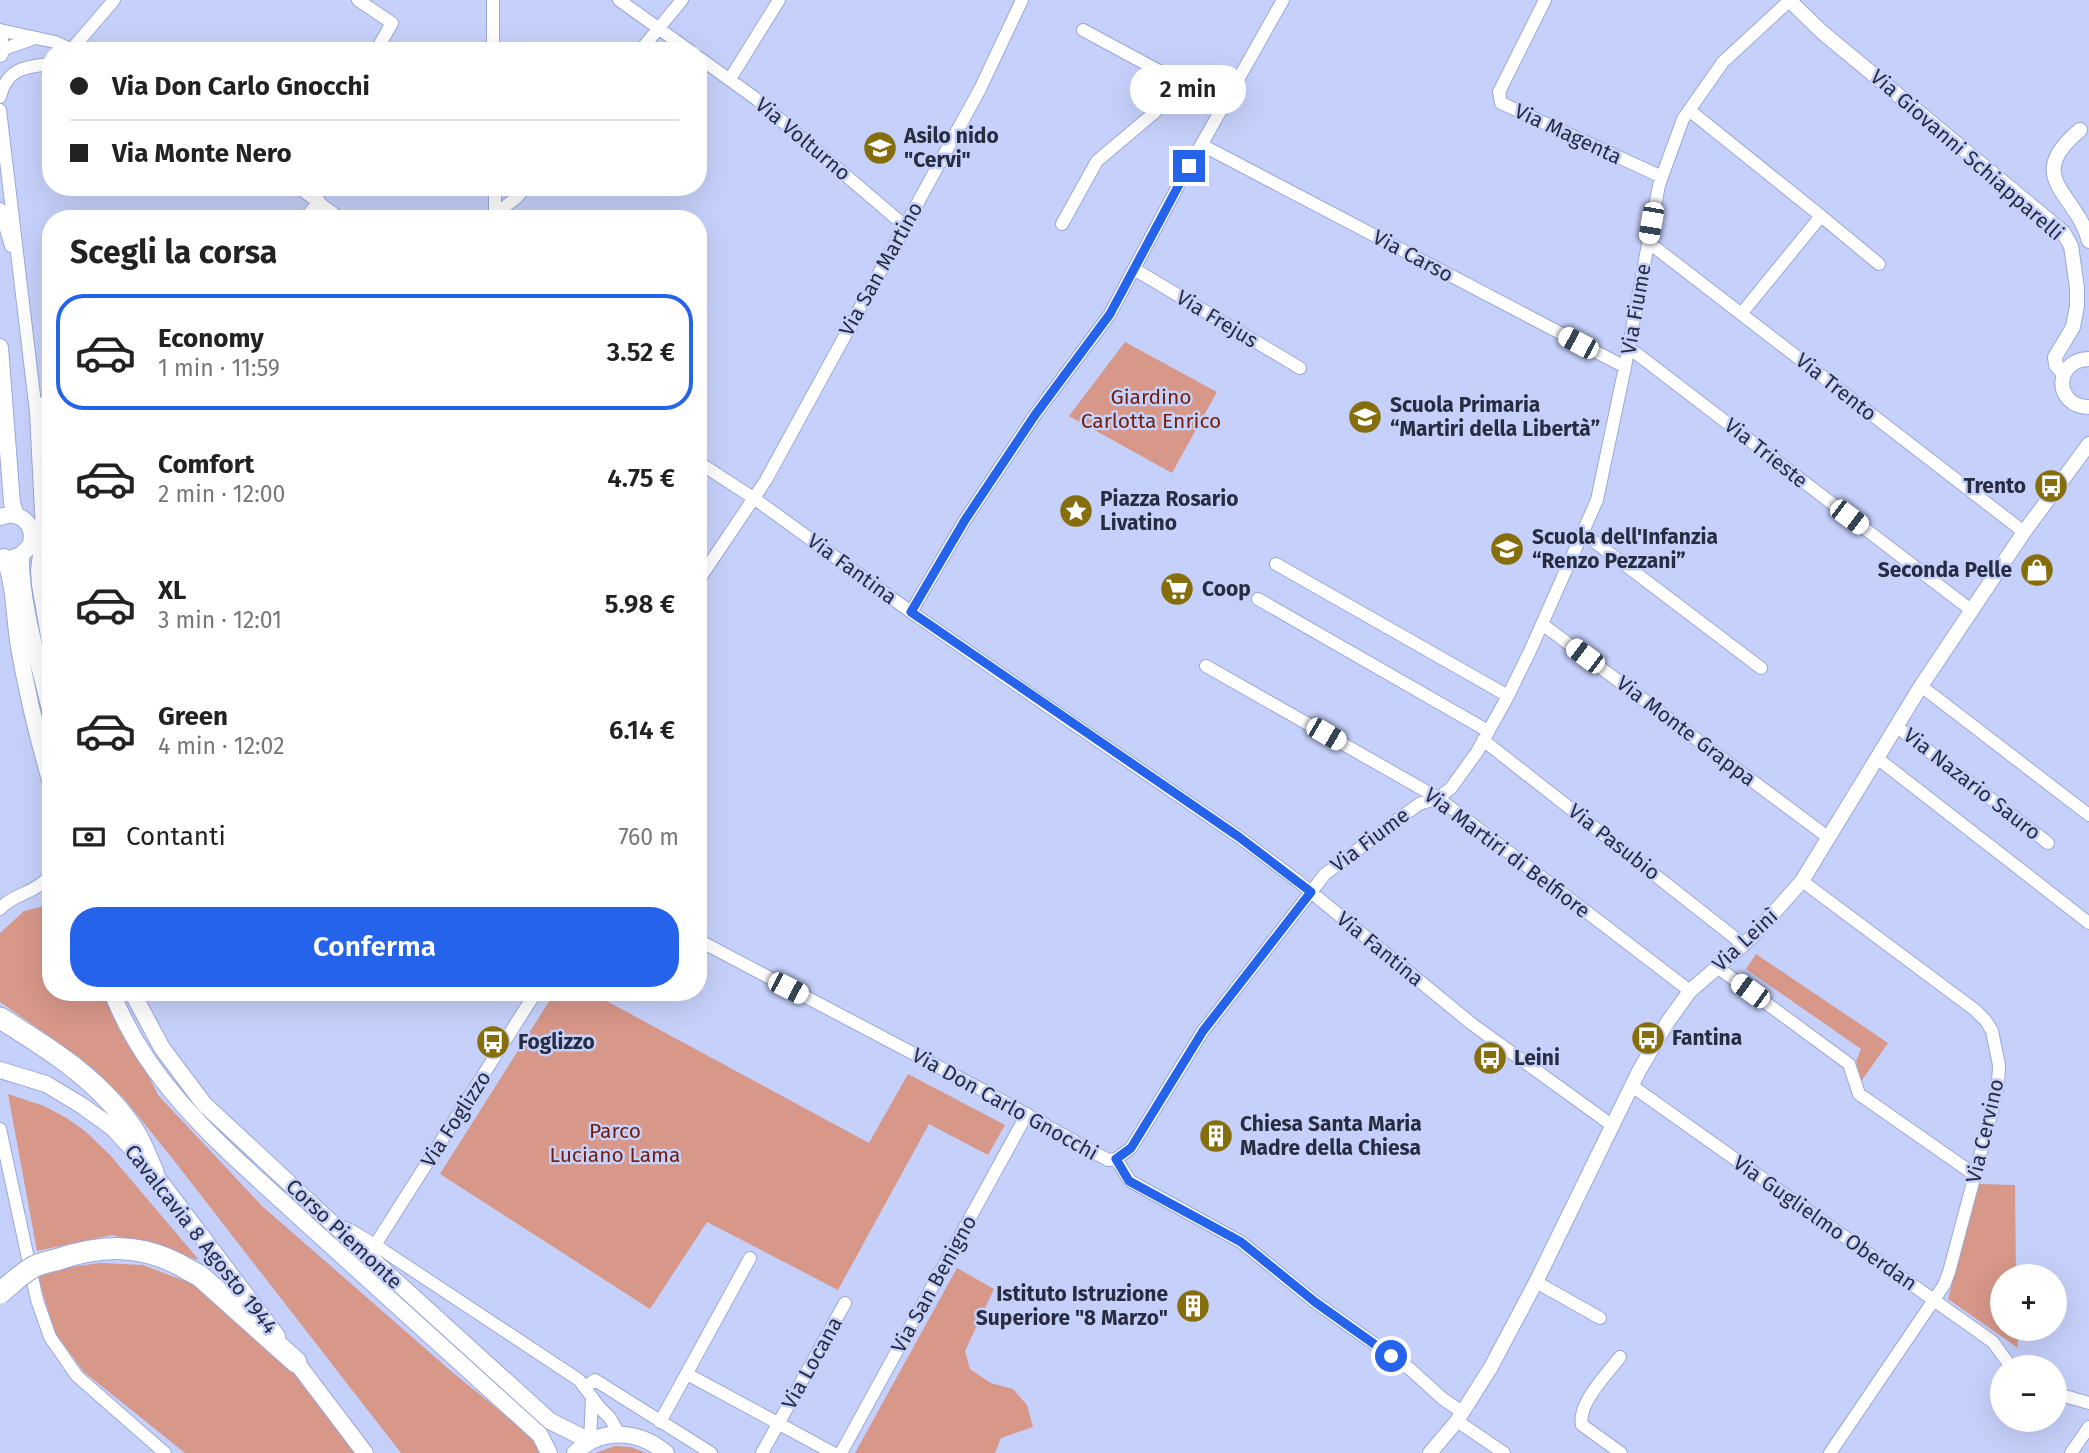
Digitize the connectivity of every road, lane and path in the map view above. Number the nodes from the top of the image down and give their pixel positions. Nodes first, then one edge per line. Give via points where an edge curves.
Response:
1 (114, 0) edge
2 (358, 0) edge
3 (493, 0) edge
4 (619, 0) edge
5 (682, 0) edge
6 (779, 0) edge
7 (1022, 0) edge
8 (1283, 0) edge
9 (1545, 0) edge
10 (1789, 0) edge
11 (659, 29) junction
12 (1083, 30) dead end
13 (35, 38) junction
14 (0, 42) edge
15 (57, 42) edge
16 (80, 42) edge
17 (381, 42) edge
18 (493, 42) edge
19 (648, 42) edge
20 (677, 42) edge
21 (707, 63) edge
22 (42, 65) edge
23 (730, 79) junction
24 (1186, 86) junction
25 (0, 97) edge
26 (1224, 106) junction
27 (0, 110) edge
28 (1689, 110) junction
29 (2080, 130) dead end
30 (1202, 145) junction
31 (1662, 177) junction
32 (312, 196) edge
33 (518, 196) edge
34 (319, 201) junction
35 (0, 209) edge
36 (312, 210) edge
37 (330, 210) edge
38 (503, 210) edge
39 (1821, 216) junction
40 (1062, 224) dead end
41 (905, 226) junction
42 (2089, 241) edge
43 (1648, 242) junction
44 (1879, 264) dead end
45 (1134, 269) junction
46 (22, 287) junction
47 (1741, 314) junction
48 (2064, 341) junction
49 (0, 347) edge
50 (1628, 347) junction
51 (2083, 360) edge
52 (1625, 367) junction
53 (1300, 368) dead end
54 (2064, 374) junction
55 (42, 405) edge
56 (2088, 408) edge
57 (36, 412) junction
58 (2089, 443) edge
59 (707, 468) edge
60 (0, 485) edge
61 (755, 499) junction
62 (5, 515) edge
63 (2024, 532) junction
64 (1583, 533) junction
65 (40, 554) joint
66 (8, 556) edge
67 (1276, 564) dead end
68 (707, 568) edge
69 (38, 585) junction
70 (42, 587) edge
71 (1258, 599) dead end
72 (42, 608) edge
73 (1971, 610) junction
74 (911, 612) junction
75 (1542, 624) junction
76 (1206, 666) dead end
77 (1760, 668) dead end
78 (42, 675) edge
79 (1921, 686) junction
80 (1508, 696) junction
81 (1896, 726) junction
82 (1486, 735) junction
83 (42, 751) edge
84 (1877, 758) junction
85 (1438, 797) junction
86 (2089, 816) edge
87 (1829, 838) junction
88 (2048, 843) dead end
89 (1802, 881) junction
90 (42, 882) edge
91 (1311, 892) junction
92 (42, 893) edge
93 (23, 895) junction
94 (0, 909) edge
95 (2089, 923) edge
96 (707, 945) edge
97 (1744, 945) junction
98 (1717, 967) junction
99 (1690, 991) junction
100 (117, 1001) edge
101 (137, 1001) edge
102 (530, 1001) edge
103 (0, 1018) edge
104 (0, 1070) edge
105 (1632, 1086) junction
106 (1027, 1114) junction
107 (1613, 1126) junction
108 (0, 1129) edge
109 (1116, 1159) junction
110 (153, 1172) junction
111 (1975, 1175) junction
112 (334, 1225) junction
113 (375, 1245) junction
114 (750, 1258) dead end
115 (1536, 1282) junction
116 (0, 1293) edge
117 (1933, 1299) junction
118 (845, 1303) dead end
119 (1601, 1318) dead end
120 (2002, 1355) edge
121 (1620, 1357) dead end
122 (296, 1362) junction
123 (687, 1374) junction
124 (588, 1392) junction
125 (2067, 1397) edge
126 (2089, 1403) edge
127 (1459, 1417) junction
128 (660, 1422) junction
129 (778, 1423) junction
130 (2089, 1427) edge
131 (619, 1434) junction
132 (590, 1441) junction
133 (165, 1453) edge
134 (365, 1453) edge
135 (549, 1453) edge
136 (575, 1453) edge
137 (666, 1453) edge
138 (711, 1453) edge
139 (762, 1453) edge
140 (833, 1453) edge
141 (841, 1453) edge
142 (1430, 1453) edge
143 (1504, 1453) edge
144 (1621, 1453) edge
145 (1830, 1453) edge
146 (2071, 1453) edge

1 - 16 street
2 - 17 street via 392,23
3 - 18 street
4 - 11 street
5 - 11 street
6 - 23 street
7 - 41 street, Via San Martino via 980,89
8 - 26 street
9 - 31 street, Via Magenta via 1499,92 1501,103
10 - 28 street, Via Fiume via 1723,62
10 - 48 street, Via Giovanni Schiapparelli via 2063,232 2071,246 2077,288 2076,317
11 - 19 street
11 - 20 street
12 - 24 street
13 - 14 street
13 - 14 street
13 - 15 street
21 - 23 street, Via Volturno
22 - 25 street via 16,71
23 - 41 street, Via Volturno
24 - 26 street
24 - 40 street via 1097,161
26 - 30 street
27 - 46 street
28 - 31 street, Via Fiume
28 - 39 street
29 - 42 street via 2062,146 2053,172
30 - 45 street
30 - 52 street, Via Carso
31 - 43 street, Via Fiume
32 - 34 street
33 - 38 street
34 - 36 street
34 - 37 street
35 - 46 street
39 - 44 street
39 - 47 street
41 - 61 street, Via San Martino
43 - 47 street, Via Trento
43 - 50 street, Via Fiume
45 - 53 street, Via Frejus
45 - 74 street via 1104,323 965,520
46 - 57 street
47 - 63 street, Via Trento
48 - 51 street
48 - 54 street, Via Giovanni Schiapparelli via 2055,357
49 - 62 main road via 12,503
50 - 52 street, Via Fiume
50 - 73 street, Via Trieste
51 - 54 street
52 - 64 street, Via Fiume via 1597,500
54 - 56 street via 2066,395 2076,405
55 - 57 street
57 - 65 street
58 - 63 street, Via Leinì
59 - 61 street, Via Fantina
60 - 62 main road
61 - 68 street, Via San Martino
61 - 74 street, Via Fantina
62 - 66 main road via 26,521 32,535 30,546
63 - 73 street, Via Leinì
64 - 75 street, Via Fiume
64 - 77 street
65 - 69 street
66 - 78 main road via 20,573
66 - 83 main road via 19,647
67 - 80 street
69 - 70 street
69 - 72 street
71 - 82 street, Via Pasubio
73 - 79 street, Via Leinì
74 - 91 street, Via Fantina via 1239,837
75 - 80 street, Via Fiume
75 - 87 street, Via Monte Grappa
76 - 85 street, Via Martiri di Belfiore
79 - 81 street, Via Leinì
79 - 86 street
80 - 82 street, Via Fiume
81 - 84 street, Via Leinì
81 - 88 street, Via Nazario Sauro
82 - 85 street, Via Fiume via 1451,789
82 - 97 street, Via Pasubio
84 - 87 street, Via Leinì
84 - 95 street
85 - 91 street, Via Fiume via 1419,804 1325,874
85 - 99 street, Via Martiri di Belfiore
87 - 89 street, Via Leinì
89 - 97 street, Via Leinì
89 - 111 street, Via Cervino via 1975,1010 1992,1031 1998,1085
90 - 93 street
91 - 107 street, Via Fantina via 1472,1024
91 - 109 street, Via Fiume via 1203,1031 1131,1148
92 - 93 street
93 - 94 street
96 - 106 street, Via Don Carlo Gnocchi
97 - 98 street, Via Leinì
98 - 99 street, Via Leinì
98 - 111 street via 1849,1063 1859,1094
99 - 105 street, Via Leinì
100 - 135 main road, Corso Piemonte via 148,1062 194,1118 540,1435
101 - 112 main road, Corso Piemonte via 162,1048 204,1104
102 - 113 street, Via Foglizzo
103 - 110 highway via 69,1063 103,1092 135,1133
104 - 110 main road, Cavalcavia 8 Agosto 1944 via 46,1084 80,1105 113,1128
105 - 107 street, Via Leinì
105 - 117 street, Via Guglielmo Oberdan
106 - 109 street, Via Don Carlo Gnocchi via 1108,1160
106 - 141 street, Via San Benigno
107 - 115 street, Via Leinì
108 - 133 street via 37,1300 50,1337 77,1376
109 - 127 street, Via Don Carlo Gnocchi via 1129,1181 1241,1242 1315,1302 1410,1369
110 - 122 main road, Cavalcavia 8 Agosto 1944
111 - 117 street, Via Cervino via 1949,1272
112 - 113 street
112 - 132 main road, Corso Piemonte via 550,1421
113 - 124 street via 570,1373
114 - 123 street
115 - 119 street
115 - 127 street, Via Leinì
116 - 122 highway, bridge via 32,1268 72,1254 138,1249 168,1258 200,1276
117 - 120 street, Via Guglielmo Oberdan via 1993,1342
117 - 145 street, Via Cervino
118 - 129 street, Via Locana
121 - 144 street via 1580,1417 1582,1425
122 - 134 main road, Cavalcavia 8 Agosto 1944
123 - 128 street
123 - 129 street, Via Locana
124 - 128 street via 595,1380
124 - 131 street
124 - 132 street
125 - 126 street
127 - 142 street, Via Leinì
127 - 143 street, Via Don Carlo Gnocchi
128 - 138 street
129 - 139 street, Via Locana
129 - 140 street, Via Locana
130 - 146 street
131 - 132 main road
131 - 137 main road via 638,1436
132 - 136 main road

